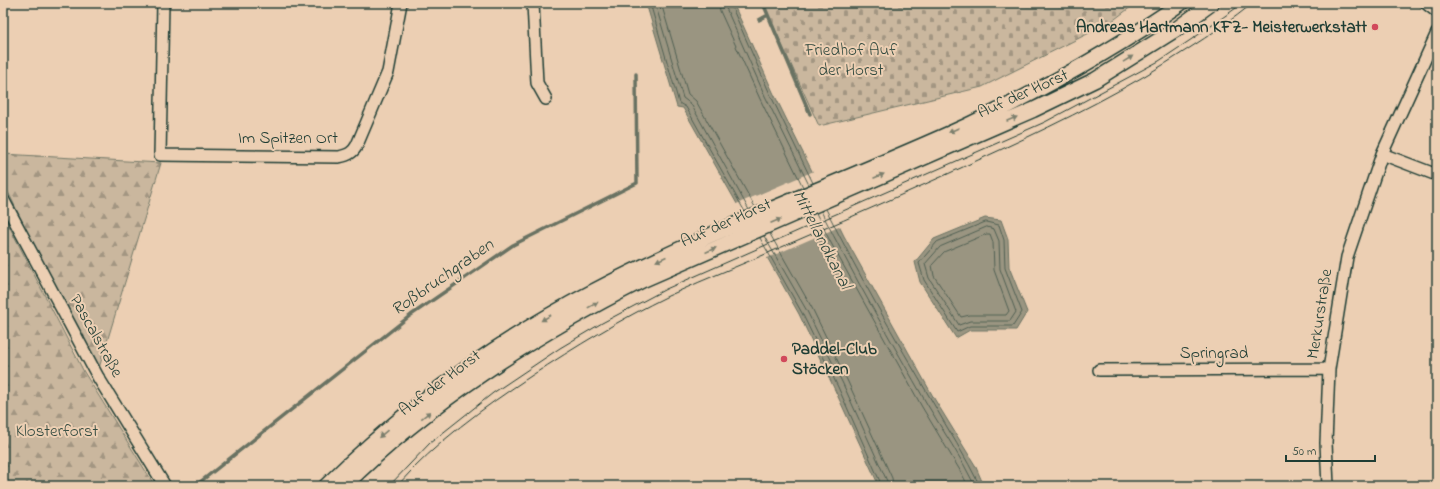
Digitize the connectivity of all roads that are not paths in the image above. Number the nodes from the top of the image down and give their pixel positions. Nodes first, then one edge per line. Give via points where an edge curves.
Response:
1 (163, 3) edge
2 (401, 3) edge
3 (533, 3) edge
4 (1181, 3) edge
5 (1212, 3) edge
6 (1428, 3) edge
7 (1437, 10) edge
8 (1437, 32) edge
9 (546, 99) dead end
10 (1382, 154) junction
11 (1437, 175) edge
12 (841, 187) junction
13 (3, 199) edge
14 (738, 231) junction
15 (1328, 369) junction
16 (1099, 370) dead end
17 (165, 486) edge
18 (326, 486) edge
19 (344, 486) edge
20 (1328, 486) edge

1 - 2 street, Im Spitzen Ort via 160,155 339,157 354,152 388,72
3 - 9 street via 537,83
4 -> 12 street, Auf der Horst via 1089,61 1028,95
12 -> 5 street, Auf der Horst via 1033,110 1095,80 1176,30
6 - 7 street
8 - 10 street, Merkurstraße
10 - 11 street
10 - 15 street, Merkurstraße via 1347,257
12 - 14 street, Auf der Horst
13 - 17 street, Pascalstraße via 98,377
14 -> 18 street, Auf der Horst via 640,268 547,317 492,351 392,426
19 -> 14 street, Auf der Horst via 445,399 498,362 597,303
15 - 16 street, Springrad
15 - 20 street, Merkurstraße

